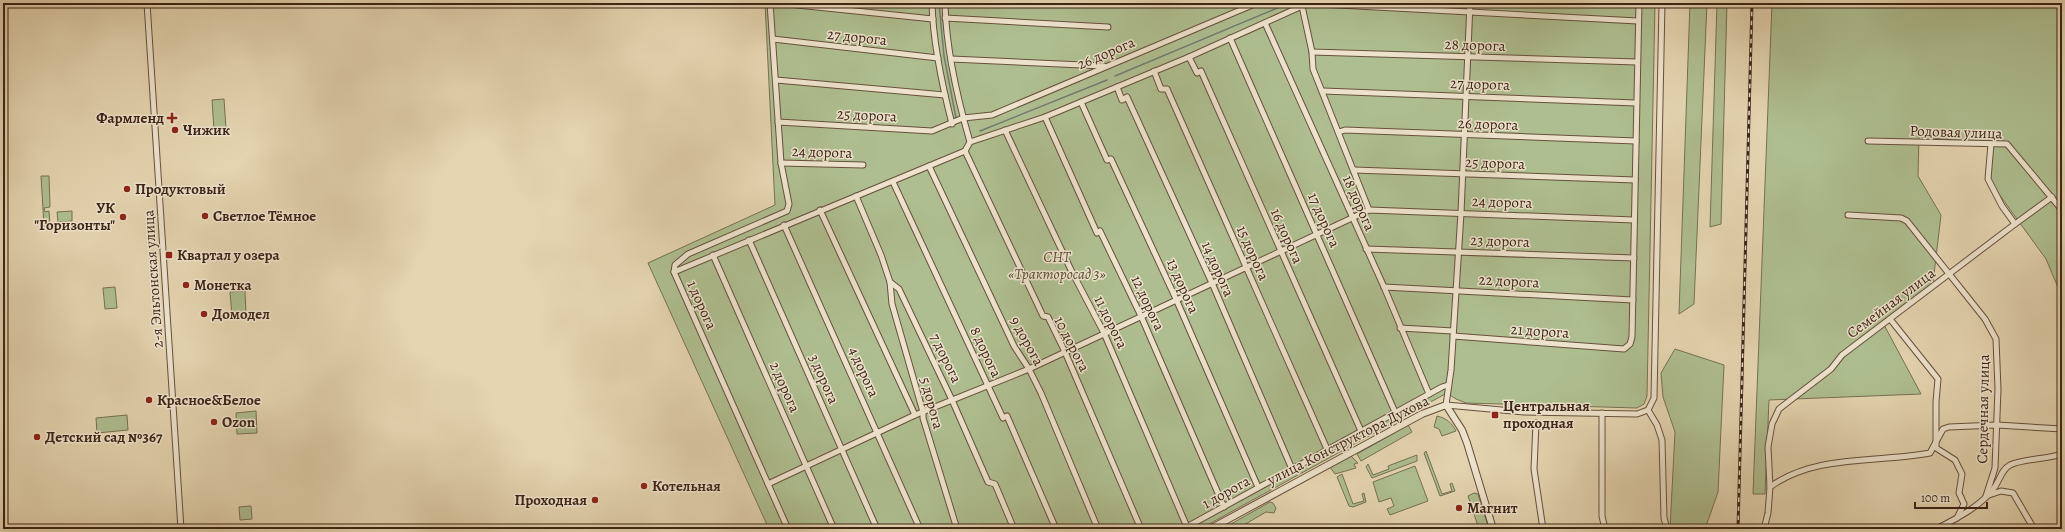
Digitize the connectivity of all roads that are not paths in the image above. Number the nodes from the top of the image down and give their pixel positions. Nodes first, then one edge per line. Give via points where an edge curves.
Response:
1 (147, 3) edge
2 (770, 3) edge
3 (778, 3) edge
4 (932, 3) edge
5 (945, 3) edge
6 (1257, 3) edge
7 (1470, 3) edge
8 (1639, 3) edge
9 (1662, 3) edge
10 (1302, 4) edge
11 (1470, 13) junction
12 (945, 18) junction
13 (933, 19) junction
14 (1638, 21) junction
15 (1265, 23) junction
16 (1108, 27) dead end
17 (1230, 38) junction
18 (773, 39) junction
19 (1312, 52) junction
20 (1189, 57) junction
21 (1468, 57) junction
22 (938, 58) junction
23 (951, 59) junction
24 (1637, 62) junction
25 (1107, 66) junction
26 (1154, 71) junction
27 (776, 80) junction
28 (1117, 87) junction
29 (1323, 91) junction
30 (945, 94) junction
31 (1466, 95) junction
32 (1081, 102) junction
33 (1636, 103) junction
34 (1045, 117) junction
35 (963, 118) junction
36 (778, 122) junction
37 (952, 124) junction
38 (1005, 130) junction
39 (1339, 132) junction
40 (1464, 135) junction
41 (1636, 141) junction
42 (1868, 141) dead end
43 (970, 142) junction
44 (1991, 144) junction
45 (965, 151) junction
46 (781, 163) junction
47 (862, 165) dead end
48 (929, 166) junction
49 (1354, 170) junction
50 (1462, 174) junction
51 (1635, 180) junction
52 (893, 182) junction
53 (856, 196) junction
54 (2052, 197) junction
55 (820, 210) junction
56 (1369, 210) junction
57 (2062, 210) edge
58 (1461, 213) junction
59 (1848, 215) dead end
60 (1352, 218) junction
61 (1634, 220) junction
62 (2015, 224) junction
63 (784, 225) junction
64 (1317, 235) junction
65 (749, 240) junction
66 (1366, 249) junction
67 (1281, 252) junction
68 (1458, 252) junction
69 (713, 255) junction
70 (1634, 258) junction
71 (1246, 266) junction
72 (674, 272) junction
73 (1949, 273) junction
74 (890, 282) junction
75 (1212, 283) junction
76 (1384, 287) junction
77 (1456, 290) junction
78 (1176, 299) junction
79 (1633, 300) junction
80 (1141, 316) junction
81 (1890, 319) junction
82 (1400, 328) junction
83 (1104, 333) junction
84 (1453, 334) junction
85 (1065, 352) junction
86 (1029, 369) junction
87 (988, 385) junction
88 (1448, 385) junction
89 (1429, 394) junction
90 (952, 400) junction
91 (1446, 405) junction
92 (1648, 410) junction
93 (923, 412) junction
94 (1395, 412) junction
95 (1602, 413) junction
96 (915, 415) junction
97 (1536, 423) dead end
98 (1996, 425) junction
99 (2062, 428) edge
100 (1361, 431) junction
101 (878, 432) junction
102 (1936, 442) junction
103 (842, 448) junction
104 (1327, 449) junction
105 (2062, 454) edge
106 (806, 465) junction
107 (1292, 469) junction
108 (768, 484) junction
109 (1258, 487) junction
110 (1770, 487) junction
111 (1986, 496) junction
112 (1224, 507) junction
113 (1957, 518) junction
114 (1185, 528) edge
115 (181, 529) edge
116 (788, 529) edge
117 (834, 529) edge
118 (877, 529) edge
119 (920, 529) edge
120 (957, 529) edge
121 (1014, 529) edge
122 (1056, 529) edge
123 (1098, 529) edge
124 (1141, 529) edge
125 (1210, 529) edge
126 (1493, 529) edge
127 (1543, 529) edge
128 (1605, 529) edge
129 (1667, 529) edge
130 (1764, 529) edge
131 (1936, 529) edge
132 (2034, 529) edge

1 - 115 street, 2-я Эльтонская улица
2 - 18 street
3 - 13 street
4 - 13 street
5 - 12 street
6 - 25 street, 26 дорога
7 - 11 street
8 - 14 street
9 - 92 street via 1654,398
10 - 11 street
10 - 15 street
10 - 19 street
11 - 14 street
11 - 21 street
12 - 16 street
12 - 23 street
13 - 22 street
14 - 24 street
15 - 17 street
15 - 60 street, 18 дорога
17 - 20 street
17 - 64 street, 17 дорога
18 - 22 street, 27 дорога
18 - 27 street
19 - 21 street, 28 дорога
19 - 29 street via 1313,69
20 - 26 street
20 - 67 street, 16 дорога via 1197,73 1201,71
21 - 24 street, 28 дорога
21 - 31 street
22 - 30 street
23 - 25 street
23 - 35 street
24 - 33 street
25 - 35 street, 26 дорога via 992,115
26 - 28 street
26 - 71 street, 15 дорога via 1161,89 1167,89
27 - 30 street
27 - 36 street
28 - 32 street
28 - 75 street, 14 дорога via 1122,100 1127,98
29 - 31 street, 27 дорога
29 - 39 street
30 - 37 street
31 - 33 street, 27 дорога
31 - 40 street
32 - 34 street
32 - 78 street, 13 дорога via 1107,160 1111,159
33 - 41 street
34 - 38 street
34 - 80 street, 12 дорога via 1097,233 1100,231
35 - 37 street, 25 дорога
35 - 43 street
36 - 37 street, 25 дорога via 932,132
36 - 46 street
38 - 43 street
38 - 83 street, 11 дорога
39 - 40 street, 26 дорога via 1345,130
39 - 49 street
40 - 41 street, 26 дорога
40 - 50 street
41 - 51 street
42 - 44 street, Родовая улица
43 - 45 street
44 - 54 street, Родовая улица via 2008,144
44 - 62 street via 1988,179
45 - 48 street, 1 дорога
45 - 85 street, 10 дорога via 1043,316 1048,317
46 - 47 street, 24 дорога
46 - 72 street via 787,212 688,254 675,265
48 - 52 street, 1 дорога
48 - 86 street, 9 дорога via 1014,346
49 - 50 street, 25 дорога
49 - 56 street
50 - 51 street, 25 дорога
50 - 58 street
51 - 61 street
52 - 53 street, 1 дорога
52 - 87 street, 8 дорога
53 - 55 street, 1 дорога
53 - 74 street, 7 дорога
54 - 57 street, Родовая улица
54 - 62 street, Семейная улица
55 - 63 street, 1 дорога
55 - 96 street, 5 дорога
56 - 58 street, 24 дорога
56 - 60 street
58 - 61 street, 24 дорога
58 - 68 street
59 - 73 street, Сердечная улица via 1901,218 1907,221
60 - 64 street
60 - 66 street, 18 дорога
61 - 70 street
62 - 73 street, Семейная улица
63 - 65 street, 1 дорога
63 - 101 street, 4 дорога
64 - 67 street
64 - 94 street, 17 дорога
65 - 69 street, 1 дорога
65 - 103 street, 3 дорога
66 - 68 street, 23 дорога
66 - 76 street, 18 дорога
67 - 71 street
67 - 100 street, 16 дорога
68 - 70 street, 23 дорога
68 - 77 street
69 - 72 street, 1 дорога
69 - 106 street, 2 дорога
70 - 79 street
71 - 75 street
71 - 104 street, 15 дорога
72 - 108 street, 1 дорога
73 - 81 street, Семейная улица
73 - 98 street, Сердечная улица via 1985,319 1996,339
74 - 90 street, 7 дорога via 899,289
74 - 93 street, 5 дорога via 892,304
75 - 78 street
75 - 107 street, 14 дорога
76 - 77 street, 22 дорога
76 - 82 street, 18 дорога
77 - 79 street, 22 дорога
77 - 84 street
78 - 80 street
78 - 109 street, 13 дорога
79 - 84 street, 21 дорога via 1632,337 1630,344 1624,349
80 - 83 street
80 - 112 street, 12 дорога
81 - 102 street via 1938,379
81 - 110 street, Семейная улица via 1842,355 1831,369 1779,410 1772,424 1768,447
82 - 84 street, 21 дорога
82 - 89 street, 18 дорога
83 - 85 street
83 - 114 street, 11 дорога
84 - 88 street
85 - 86 street
85 - 124 street, 10 дорога
86 - 87 street
86 - 123 street, 9 дорога
87 - 90 street
87 - 122 street, 8 дорога via 1003,418 1007,416
88 - 89 street, 1 дорога
88 - 91 street
89 - 94 street, 1 дорога
90 - 93 street
90 - 121 street, 7 дорога via 988,482 995,484
91 - 95 street via 1524,412
91 - 125 street, улица Конструктора Духова via 1422,414
91 - 126 street, улица Конструктора Духова via 1467,443
92 - 95 street via 1637,414
92 - 129 street via 1662,440 1664,518
93 - 96 street
93 - 120 street, 5 дорога
94 - 100 street, 1 дорога
95 - 128 street via 1602,516
96 - 101 street
97 - 127 street via 1534,469
98 - 99 street
98 - 102 street via 1949,427 1943,429
98 - 111 street, Сердечная улица via 1995,468
100 - 104 street, 1 дорога
101 - 103 street
101 - 119 street, 4 дорога
102 - 110 street via 1930,453 1806,469
102 - 113 street via 1936,448 1955,460 1962,474 1959,493 1964,504
103 - 106 street
103 - 118 street, 3 дорога
104 - 107 street, 1 дорога
105 - 111 street via 2011,465 2002,472 1994,488
106 - 108 street
106 - 117 street, 2 дорога
107 - 109 street, 1 дорога
108 - 116 street, 1 дорога
109 - 112 street, 1 дорога
110 - 130 street, Семейная улица
111 - 113 street
111 - 132 street via 2001,491 2014,492
112 - 114 street, 1 дорога
113 - 131 street

